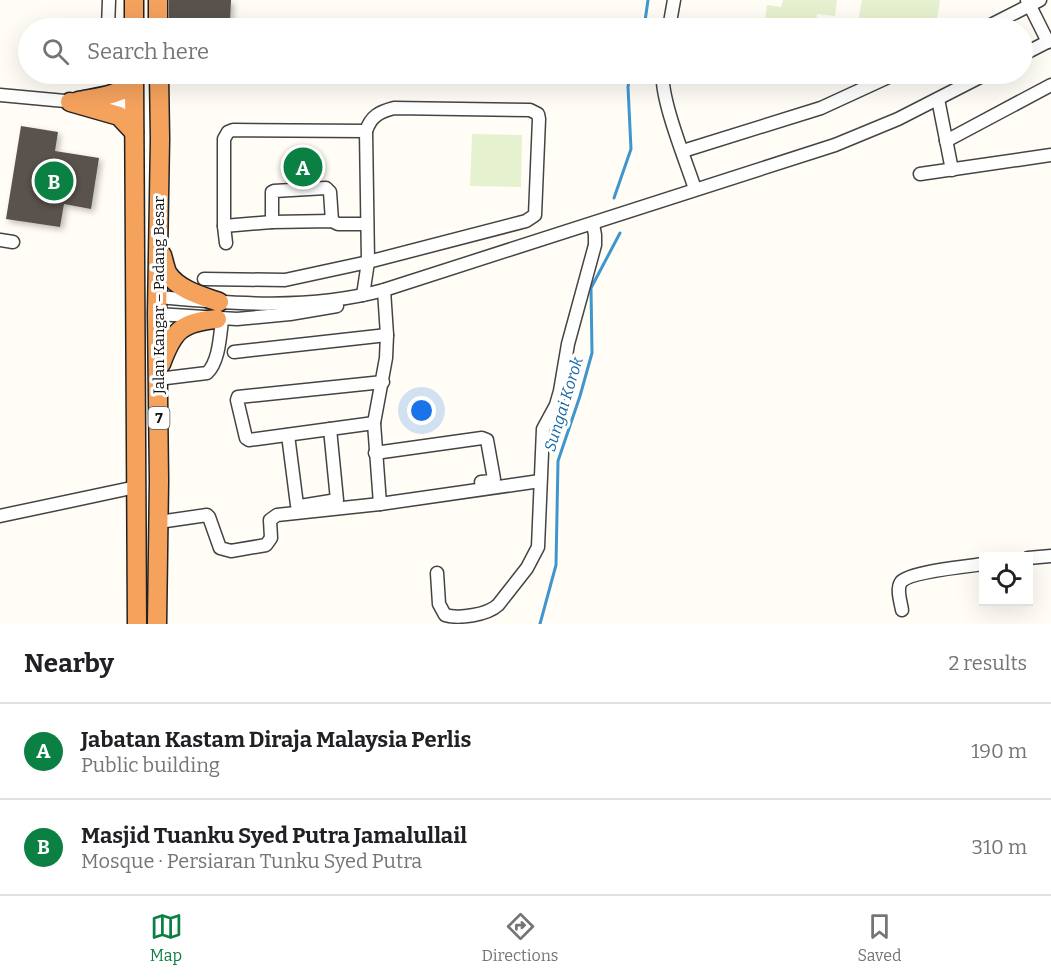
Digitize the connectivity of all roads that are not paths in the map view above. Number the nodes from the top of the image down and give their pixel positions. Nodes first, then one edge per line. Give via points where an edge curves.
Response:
1 (109, 0) edge
2 (674, 0) edge
3 (1033, 2) edge
4 (134, 5) edge
5 (158, 13) edge
6 (108, 18) edge
7 (671, 18) edge
8 (1003, 18) edge
9 (1049, 41) edge
10 (1033, 50) edge
11 (130, 84) edge
12 (134, 84) edge
13 (152, 84) edge
14 (158, 84) edge
15 (665, 84) edge
16 (874, 84) edge
17 (967, 84) edge
18 (1051, 85) edge
19 (0, 95) edge
20 (938, 99) junction
21 (70, 102) junction
22 (134, 105) junction
23 (366, 131) junction
24 (134, 132) junction
25 (160, 139) junction
26 (946, 141) junction
27 (682, 152) junction
28 (1051, 155) edge
29 (952, 170) junction
30 (920, 174) dead end
31 (695, 189) junction
32 (332, 221) junction
33 (272, 222) junction
34 (367, 224) junction
35 (593, 224) junction
36 (224, 226) junction
37 (0, 240) edge
38 (13, 242) dead end
39 (226, 243) dead end
40 (159, 245) junction
41 (368, 262) junction
42 (134, 278) junction
43 (204, 279) dead end
44 (384, 290) junction
45 (357, 296) junction
46 (155, 305) junction
47 (220, 314) junction
48 (134, 326) junction
49 (387, 335) junction
50 (234, 352) dead end
51 (158, 376) junction
52 (383, 382) junction
53 (374, 423) junction
54 (137, 425) junction
55 (330, 429) junction
56 (288, 435) junction
57 (375, 453) junction
58 (540, 481) junction
59 (136, 487) junction
60 (380, 500) junction
61 (159, 502) junction
62 (0, 516) edge
63 (159, 522) junction
64 (1051, 556) edge
65 (1033, 558) edge
66 (979, 565) edge
67 (437, 573) dead end
68 (902, 610) dead end
69 (137, 624) edge
70 (157, 624) edge

1 - 6 street
2 - 7 street
3 - 8 street
3 - 9 street
4 - 5 highway
9 - 10 street
11 - 21 highway via 125,90 110,95
12 - 22 highway, Jalan Kangar – Padang Besar / 7
13 - 22 highway
14 - 25 highway, Jalan Kangar – Padang Besar / 7
15 - 27 street
16 - 27 street via 821,108
17 - 20 street
18 - 26 street
19 - 21 street
20 - 26 street
20 - 31 street via 835,145
21 - 22 street
21 - 24 highway via 119,116
22 - 24 highway, Jalan Kangar – Padang Besar / 7
22 - 25 highway via 144,111
23 - 34 street
23 - 36 street via 228,132 224,139
23 - 41 street via 369,121 380,111 394,108 530,110 539,119 536,210 532,218
24 - 42 highway, Jalan Kangar – Padang Besar / 7
25 - 40 highway, Jalan Kangar – Padang Besar / 7
26 - 29 street
27 - 31 street
28 - 29 street
29 - 30 street
31 - 35 street
32 - 33 street
32 - 33 street via 330,192 326,188 272,192
32 - 34 street
33 - 36 street
34 - 41 street
35 - 44 street
35 - 58 street via 595,245 568,344 560,391 543,429
36 - 39 street
37 - 38 street
40 - 46 highway, Jalan Kangar – Padang Besar / 7
40 - 47 highway via 168,273 175,281
41 - 43 street via 285,280
41 - 45 street
42 - 46 highway
42 - 48 highway, Jalan Kangar – Padang Besar / 7
44 - 45 street
44 - 49 street
45 - 47 street via 273,304
45 - 47 street via 337,306 313,311 265,317
46 - 47 street
46 - 47 street
46 - 48 highway via 139,314
46 - 51 highway, Jalan Kangar – Padang Besar / 7
47 - 51 highway via 176,333 168,344
47 - 51 street via 218,346 207,374
48 - 54 highway, Jalan Kangar – Padang Besar / 7
49 - 50 street
49 - 52 street
51 - 61 highway, Jalan Kangar – Padang Besar / 7
52 - 53 street
52 - 56 street via 238,397 246,438
53 - 55 street
53 - 57 street
54 - 59 highway, Jalan Kangar – Padang Besar / 7
54 - 61 highway via 141,412 150,411 153,482
55 - 56 street
55 - 56 street via 337,500 300,506
57 - 60 street
57 - 60 street via 482,438 488,440 494,478
58 - 60 street
58 - 67 street via 538,547 527,568 494,609 445,615 439,604
59 - 62 street
59 - 69 highway, Jalan Kangar – Padang Besar / 7
60 - 63 street via 277,515 270,520 271,538 266,545 231,551 220,548 207,515
61 - 63 highway, Jalan Kangar – Padang Besar / 7
63 - 70 highway, Jalan Kangar – Padang Besar / 7
64 - 65 street
66 - 68 street via 906,579 899,588

